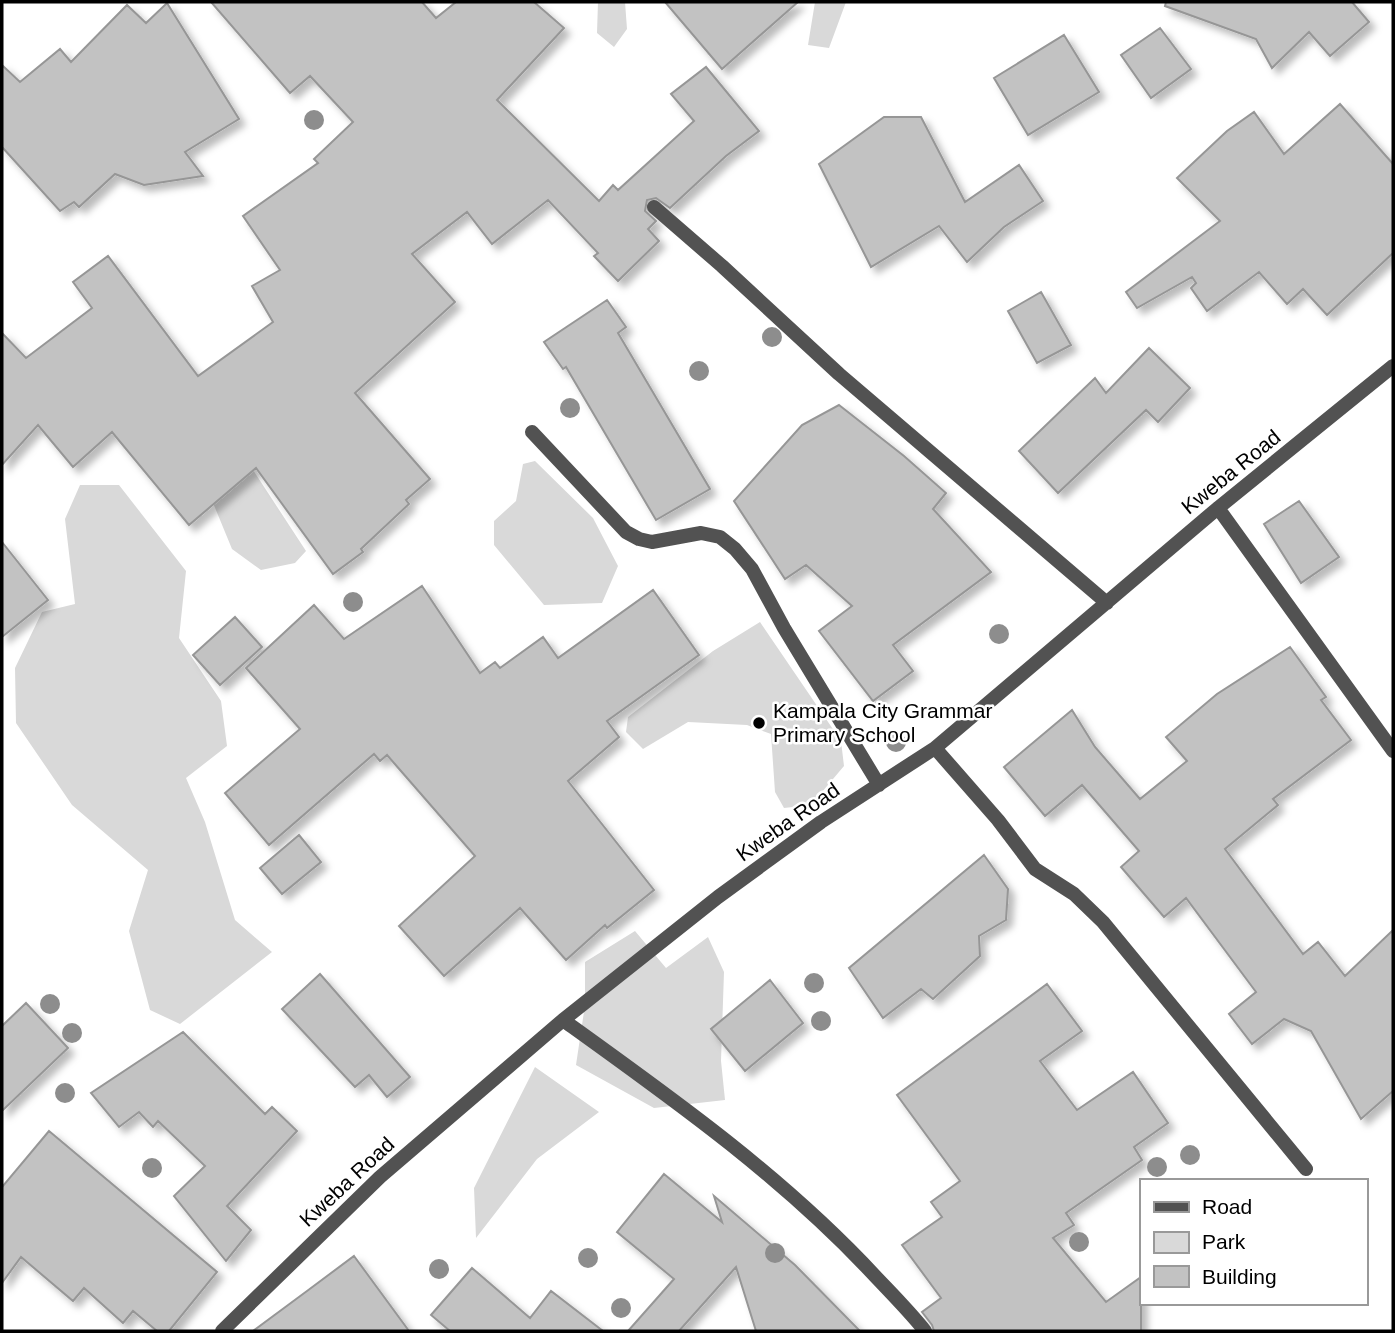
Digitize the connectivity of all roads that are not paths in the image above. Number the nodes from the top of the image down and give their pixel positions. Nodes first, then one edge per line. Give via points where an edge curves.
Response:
1 (654, 207) dead end
2 (1393, 366) edge
3 (532, 432) dead end
4 (1218, 508) junction
5 (1107, 603) junction
6 (935, 748) junction
7 (1393, 751) edge
8 (879, 785) junction
9 (563, 1020) junction
10 (1306, 1169) dead end
11 (222, 1331) edge
12 (925, 1331) edge

1 - 5 street via 839,374
2 - 4 street, Kweba Road
3 - 8 street via 626,532 639,540 701,533 720,537 735,549 752,569
4 - 5 street, Kweba Road
4 - 7 street
5 - 6 street, Kweba Road
6 - 8 street, Kweba Road
6 - 10 street via 1035,869 1074,894 1103,922
8 - 9 street, Kweba Road via 718,897
9 - 11 street, Kweba Road via 380,1177
9 - 12 street via 782,1185 848,1246

